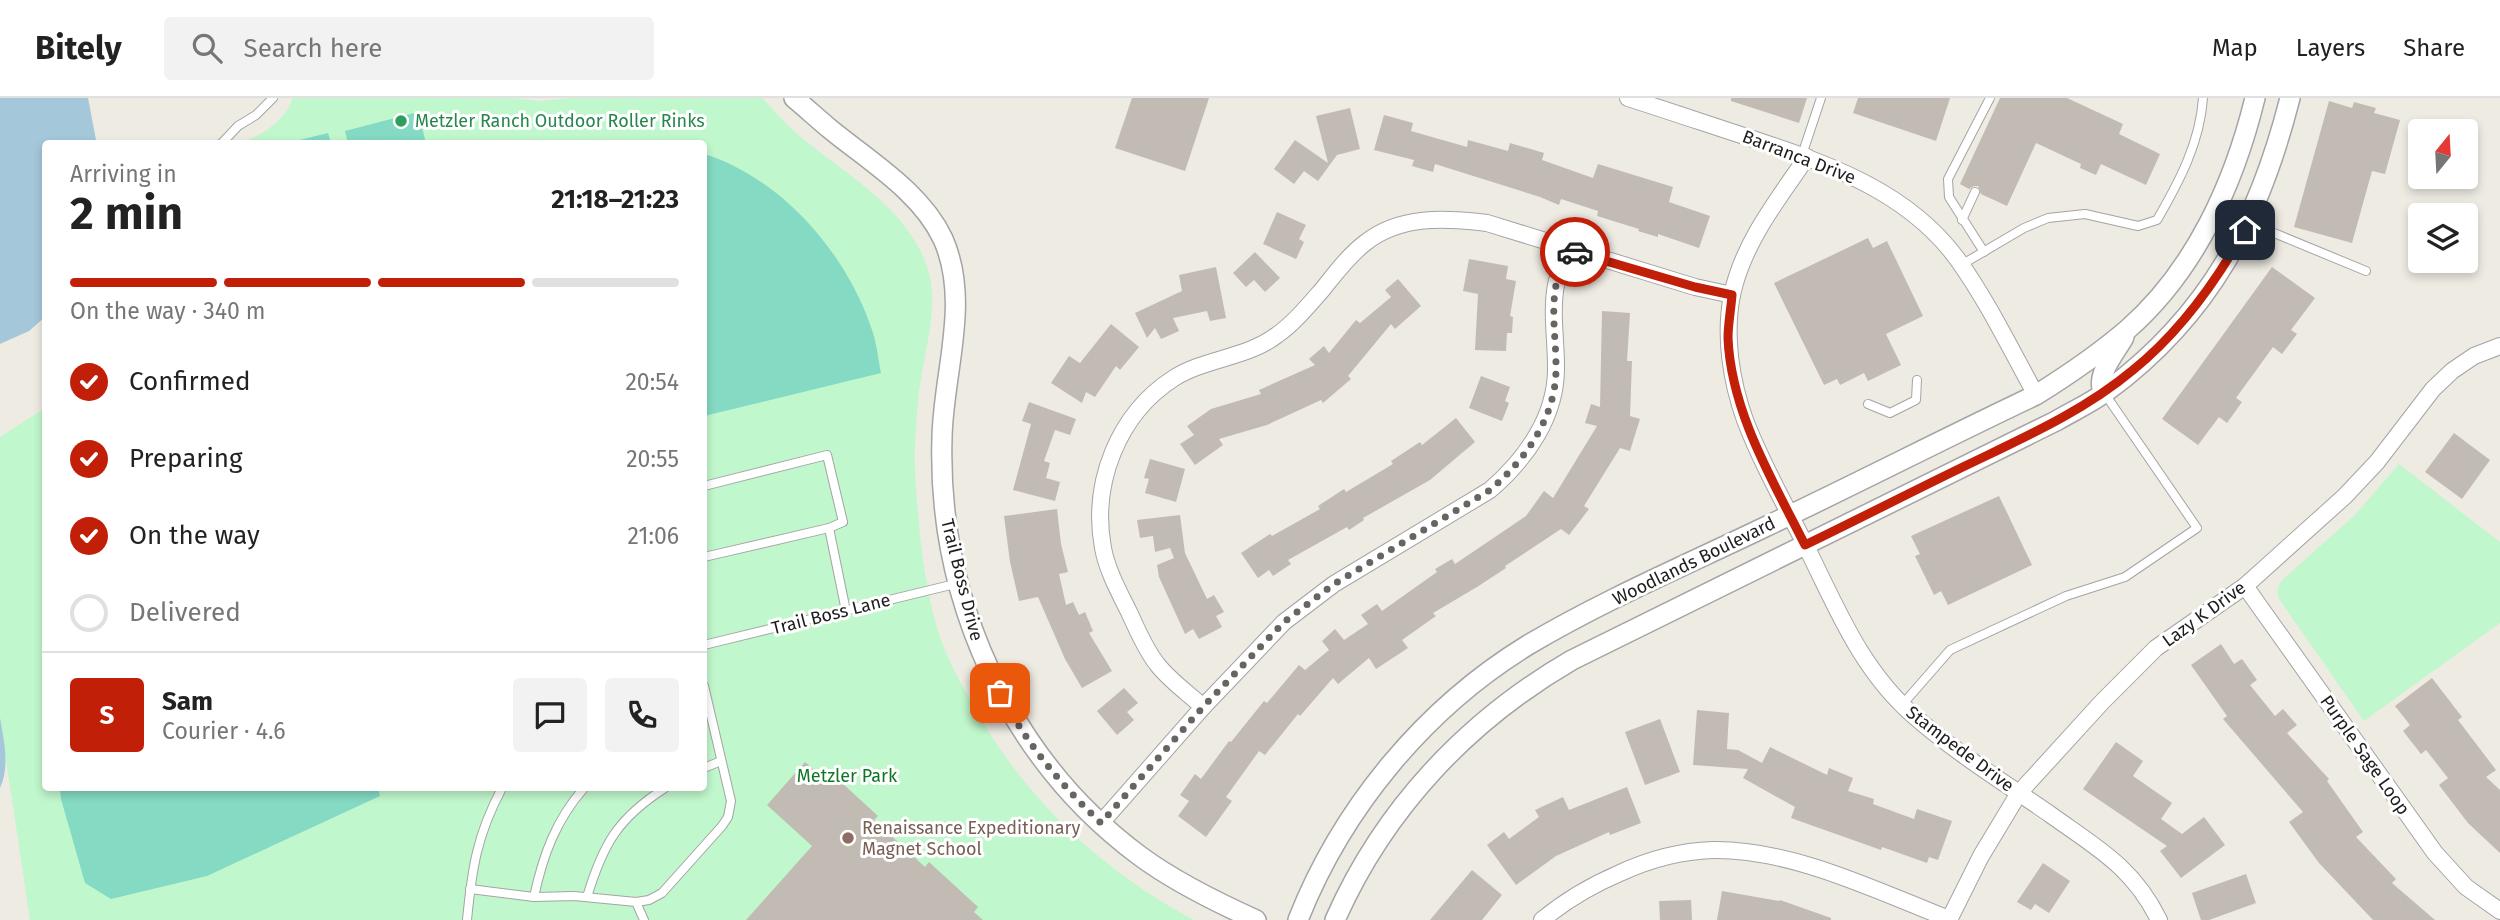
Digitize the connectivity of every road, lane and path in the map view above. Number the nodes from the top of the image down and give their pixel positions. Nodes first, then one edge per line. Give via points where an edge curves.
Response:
1 (273, 98) edge
2 (794, 98) edge
3 (1628, 98) edge
4 (1821, 98) edge
5 (1990, 98) edge
6 (2203, 98) edge
7 (2255, 98) edge
8 (2290, 98) edge
9 (225, 140) edge
10 (1805, 156) junction
11 (1975, 192) dead end
12 (1962, 220) junction
13 (2245, 230) junction
14 (1566, 249) junction
15 (1984, 252) junction
16 (1961, 265) junction
17 (2366, 271) dead end
18 (1732, 295) junction
19 (2128, 330) junction
20 (2500, 345) edge
21 (1917, 380) dead end
22 (2104, 393) junction
23 (2036, 395) junction
24 (1868, 404) dead end
25 (707, 485) edge
26 (1790, 515) junction
27 (829, 528) junction
28 (1805, 545) junction
29 (707, 556) edge
30 (959, 583) junction
31 (2245, 586) junction
32 (846, 611) junction
33 (707, 644) edge
34 (707, 699) edge
35 (1902, 705) junction
36 (1203, 707) junction
37 (721, 761) junction
38 (707, 767) edge
39 (501, 791) edge
40 (581, 791) edge
41 (660, 791) edge
42 (2019, 793) junction
43 (1101, 823) junction
44 (470, 889) junction
45 (534, 897) junction
46 (587, 897) junction
47 (636, 902) junction
48 (2500, 911) edge
49 (467, 920) edge
50 (644, 920) edge
51 (1256, 920) edge
52 (1298, 920) edge
53 (1335, 920) edge
54 (1542, 920) edge
55 (1949, 920) edge
56 (2159, 920) edge

1 - 9 lane
2 - 30 street, Trail Boss Drive via 911,196 930,218 949,256 956,301 941,454 948,539
3 - 10 street, Barranca Drive
4 - 10 lane
5 - 12 lane via 1948,179 1949,197
6 - 15 lane via 2193,150 2157,220 2138,226 2085,214 2048,218
7 - 19 street, Woodlands Boulevard via 2235,165 2208,226 2187,260
8 - 13 street, Woodlands Boulevard via 2269,171
10 - 16 street, Barranca Drive via 1851,174 1903,207 1936,235
10 - 18 street, Stampede Drive via 1756,232
11 - 12 lane
12 - 15 lane
13 - 17 lane via 2274,233
13 - 22 street, Woodlands Boulevard via 2183,321
14 - 18 street
14 - 36 street via 1556,286 1556,369 1551,401 1524,455 1490,490 1307,603
14 - 36 street via 1487,223 1455,219 1404,223 1365,243 1275,337 1175,377 1130,419 1107,468 1099,522 1103,551 1157,664
15 - 16 lane
16 - 23 street, Barranca Drive
18 - 26 street, Stampede Drive via 1728,337 1736,387 1745,419
19 - 22 street via 2102,375
19 - 23 street, Woodlands Boulevard
20 - 31 street, Lazy K Drive via 2452,371 2345,496
21 - 24 lane via 1916,400 1890,413
22 - 28 street, Woodlands Boulevard via 2020,440
22 - 35 lane via 2197,528 2125,577 2066,596 1950,650
23 - 26 street, Woodlands Boulevard
25 - 27 lane via 827,455 843,522
26 - 28 street, Stampede Drive
26 - 52 street, Woodlands Boulevard via 1556,629 1454,700 1399,755 1356,810 1320,869
27 - 29 lane
27 - 32 lane
28 - 35 street, Stampede Drive via 1863,659
28 - 53 street, Woodlands Boulevard via 1572,660 1481,723 1406,801 1370,851
30 - 32 lane, Trail Boss Lane
30 - 43 street, Trail Boss Drive via 985,662 1010,713 1039,756
31 - 42 street, Lazy K Drive via 2156,649
31 - 48 street, Purple Sage Loop via 2435,853 2466,887
32 - 33 lane, Trail Boss Lane
34 - 37 lane
35 - 42 street, Stampede Drive
36 - 43 street
37 - 38 lane
37 - 47 lane via 731,801 728,817 662,893
39 - 44 lane via 481,831
40 - 45 lane via 557,826 541,863
41 - 46 lane via 622,822 598,861
42 - 55 street, Lazy K Drive
42 - 56 street, Stampede Drive via 2119,863 2147,896
43 - 51 street, Trail Boss Drive via 1163,871
44 - 45 lane
44 - 49 lane
45 - 46 lane
46 - 47 lane
47 - 50 lane
54 - 55 street via 1597,883 1641,864 1712,850 1786,860

